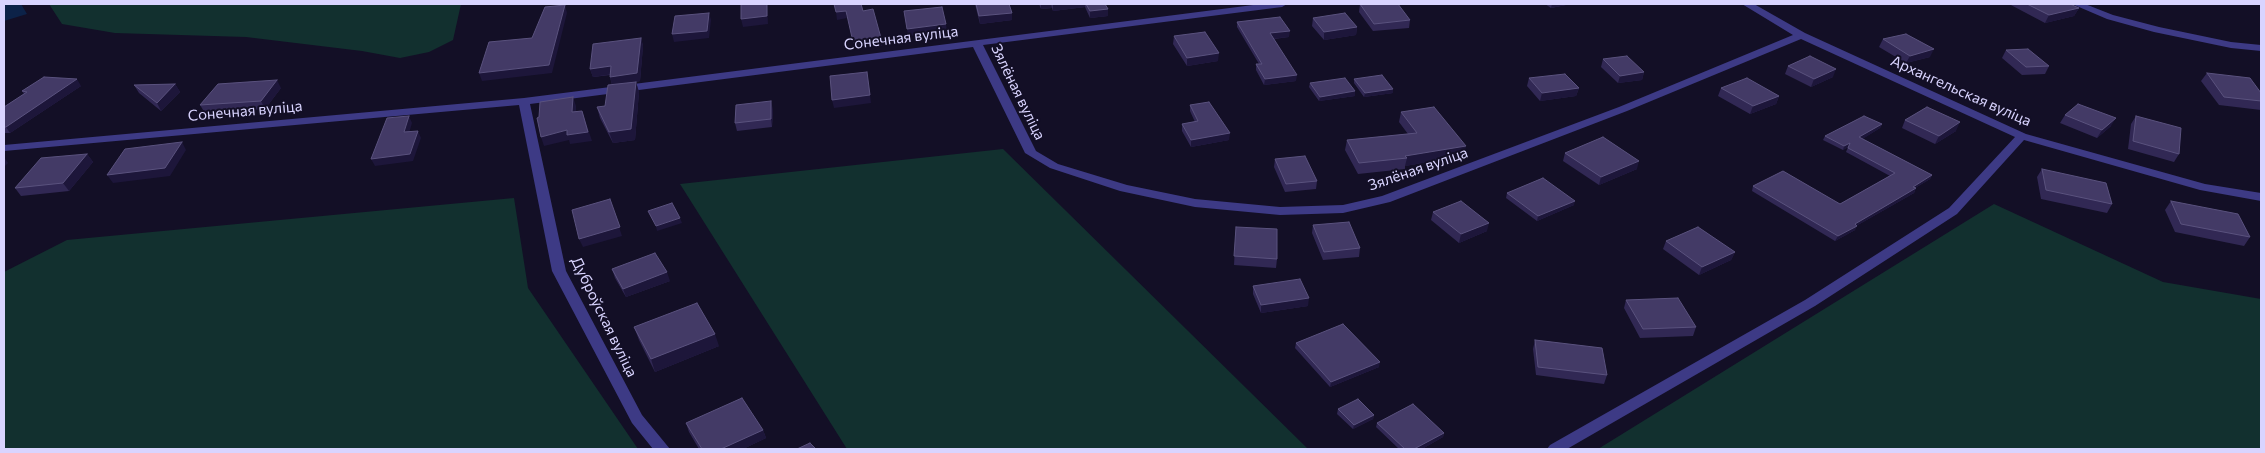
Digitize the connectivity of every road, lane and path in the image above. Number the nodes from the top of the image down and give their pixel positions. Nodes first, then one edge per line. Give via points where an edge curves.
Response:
1 (1282, 4) edge
2 (1747, 4) edge
3 (2078, 4) edge
4 (1801, 35) junction
5 (977, 44) junction
6 (2261, 48) edge
7 (524, 101) junction
8 (2022, 136) junction
9 (4, 148) edge
10 (2261, 197) edge
11 (662, 449) edge
12 (1555, 449) edge

1 - 5 street, Сонечная вуліца
2 - 4 street, Архангельская вуліца
3 - 6 street via 2158,30
4 - 5 street, Зялёная вуліца via 1623,109 1386,199 1343,209 1280,211 1195,203 1124,188 1054,166 1031,153
4 - 8 street, Архангельская вуліца
5 - 7 street, Сонечная вуліца
7 - 9 street, Сонечная вуліца
7 - 11 street, Дуброўская вуліца via 559,271 637,419
8 - 10 street, Архангельская вуліца via 2204,187
8 - 12 street via 1953,211 1810,303

